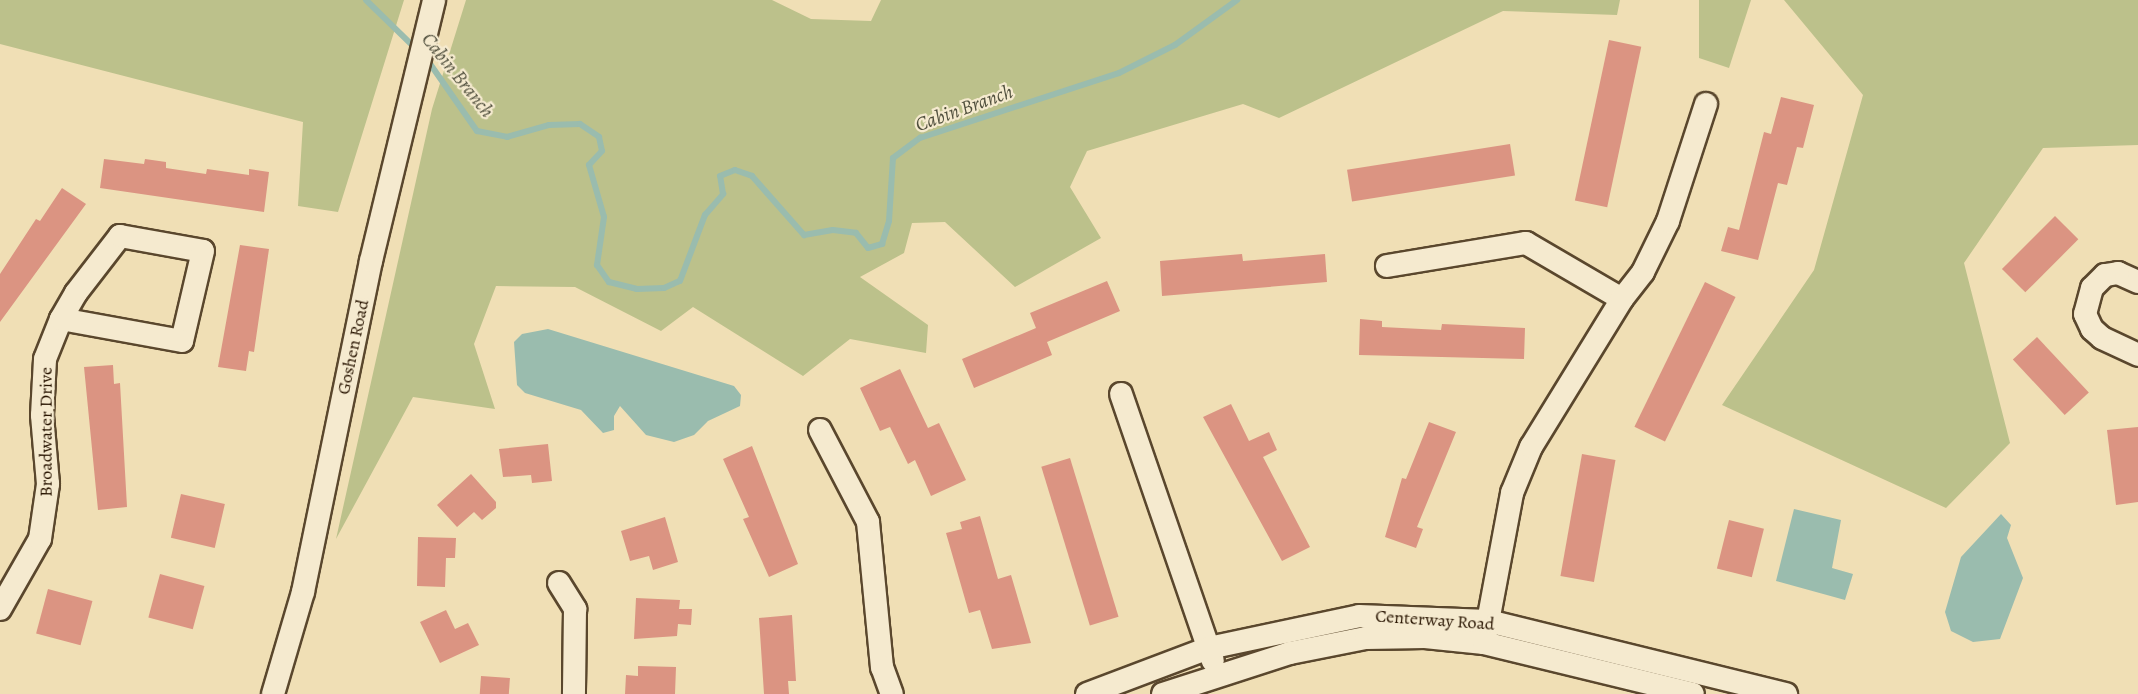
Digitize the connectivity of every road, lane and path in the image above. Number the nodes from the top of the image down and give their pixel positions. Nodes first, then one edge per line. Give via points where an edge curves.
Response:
1 (434, 0) edge
2 (1706, 104) dead end
3 (1388, 266) dead end
4 (2138, 282) edge
5 (1622, 299) junction
6 (61, 319) junction
7 (2138, 355) edge
8 (1121, 394) dead end
9 (820, 430) dead end
10 (559, 583) dead end
11 (0, 609) edge
12 (1486, 632) junction
13 (1209, 648) junction
14 (1679, 666) junction
15 (1218, 674) junction
16 (1680, 692) edge
17 (273, 694) edge
18 (574, 694) edge
19 (892, 694) edge
20 (1087, 694) edge
21 (1163, 694) edge
22 (1786, 694) edge

1 - 17 street, Goshen Road via 371,261 303,592
2 - 5 street via 1668,221 1643,272
3 - 5 street via 1526,243
4 - 7 street via 2118,273 2105,275 2092,288 2085,314 2102,338
5 - 12 street via 1531,447 1512,493
6 - 6 street, Broadwater Drive via 120,236 203,251 182,341
6 - 11 street, Broadwater Drive via 45,359 42,416 48,484 40,539
8 - 13 street
9 - 19 street via 868,522 882,667
10 - 18 street via 575,609
12 - 13 street, Centerway Road via 1359,616
12 - 14 street, Centerway Road
12 - 15 street, Centerway Road via 1366,638 1290,653
12 - 16 street, Centerway Road
13 - 15 street
13 - 20 street, Centerway Road
14 - 16 street
14 - 22 street, Centerway Road
15 - 21 street, Centerway Road

